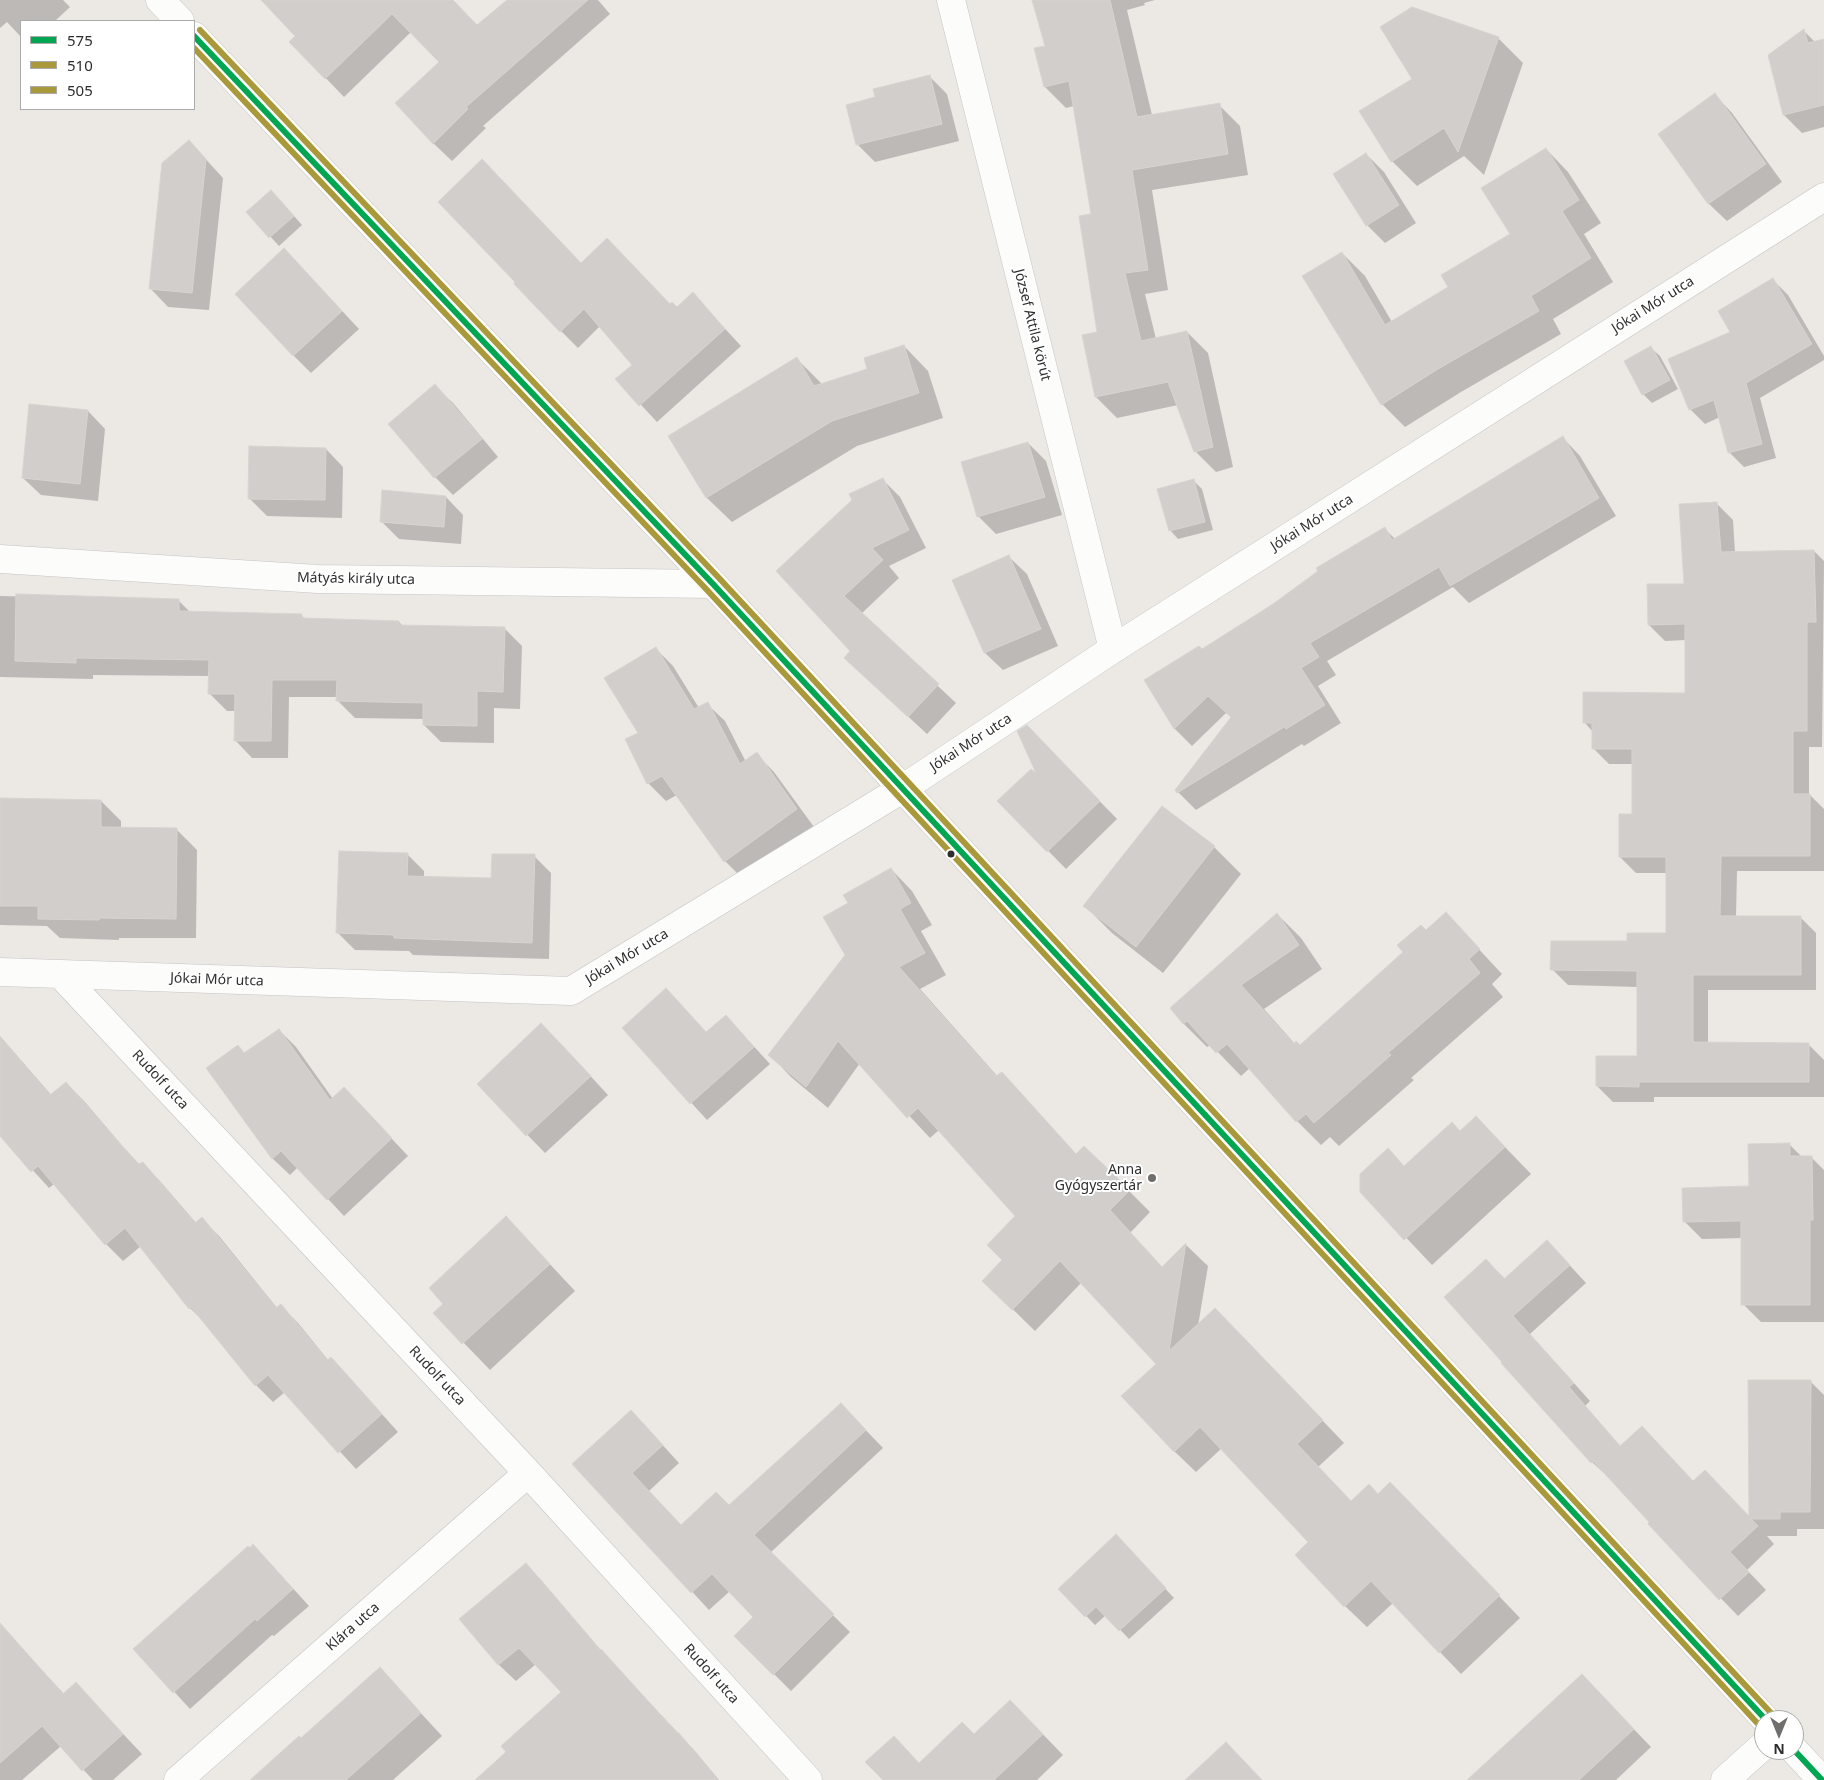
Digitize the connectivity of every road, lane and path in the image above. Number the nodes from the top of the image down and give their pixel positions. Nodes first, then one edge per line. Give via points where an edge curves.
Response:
1 (160, 0) edge
2 (951, 0) edge
3 (179, 20) edge
4 (195, 37) edge
5 (1824, 197) edge
6 (0, 560) edge
7 (713, 584) junction
8 (1113, 649) junction
9 (902, 789) junction
10 (0, 972) edge
11 (61, 975) junction
12 (528, 1473) junction
13 (1757, 1710) edge
14 (1754, 1754) edge
15 (1803, 1760) edge
16 (178, 1780) edge
17 (808, 1780) edge
18 (1725, 1780) edge
19 (1822, 1780) edge

1 - 3 street
2 - 8 street, József Attila körút
4 - 7 street
5 - 8 street, Jókai Mór utca
6 - 7 street, Mátyás király utca via 318,579
7 - 9 street
8 - 9 street, Jókai Mór utca
9 - 11 street, Jókai Mór utca via 571,991
9 - 13 street
10 - 11 street, Jókai Mór utca
11 - 12 street, Rudolf utca
12 - 16 street, Klára utca
12 - 17 street, Rudolf utca
14 - 18 street
15 - 19 street

